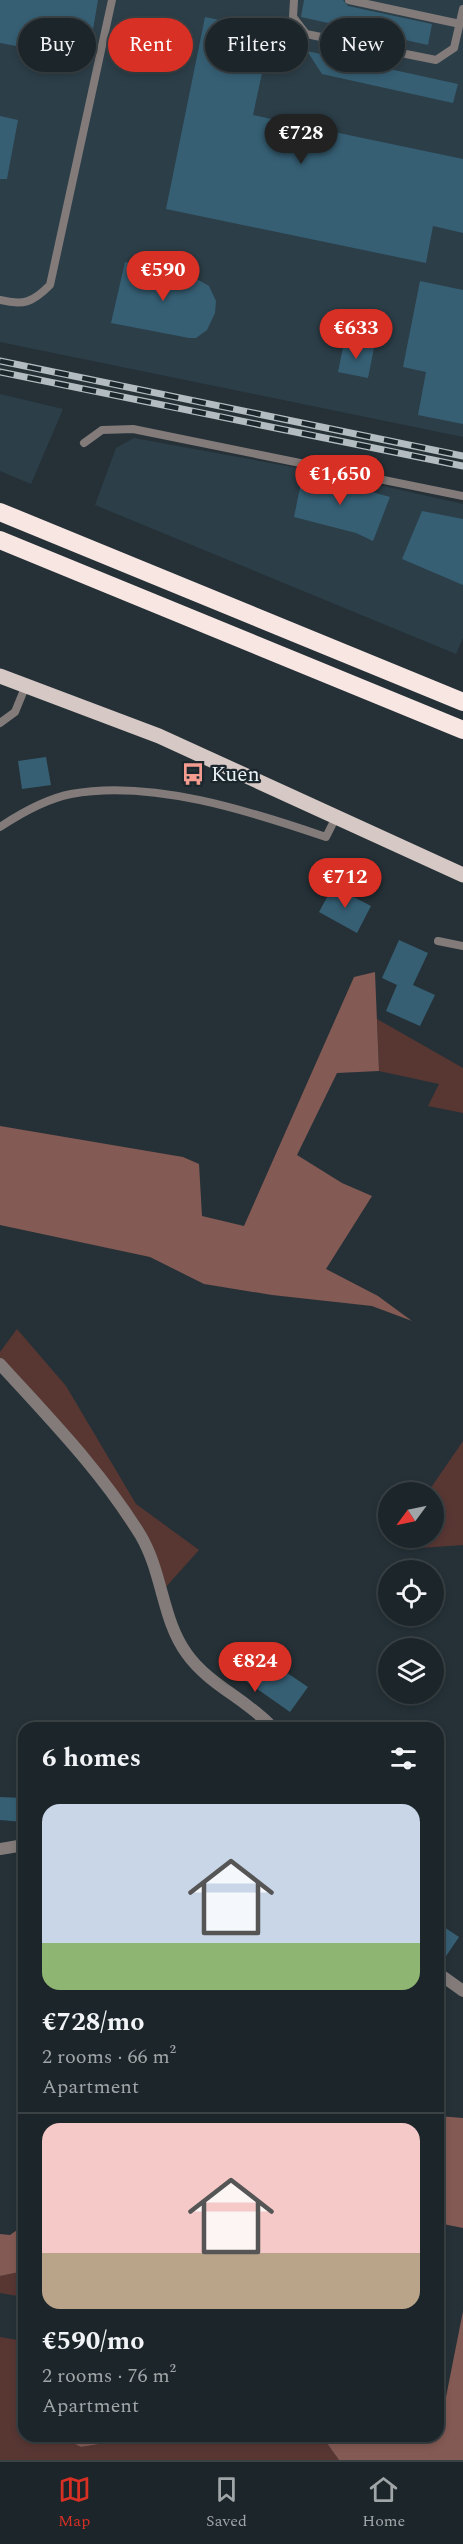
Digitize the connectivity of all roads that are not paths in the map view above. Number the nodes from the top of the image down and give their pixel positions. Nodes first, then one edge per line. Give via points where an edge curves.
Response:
1 (112, 0) edge
2 (294, 0) edge
3 (349, 0) edge
4 (463, 9) edge
5 (460, 24) junction
6 (0, 300) edge
7 (84, 443) dead end
8 (463, 496) edge
9 (0, 512) edge
10 (0, 540) edge
11 (0, 676) edge
12 (26, 685) junction
13 (463, 702) edge
14 (0, 723) edge
15 (463, 730) edge
16 (336, 817) junction
17 (0, 826) edge
18 (463, 875) edge
19 (438, 941) dead end
20 (463, 946) edge
21 (0, 1364) edge
22 (266, 1722) edge
23 (18, 1846) edge
24 (0, 1849) edge
25 (444, 1978) edge
26 (463, 1991) edge

1 - 6 lane via 50,285 35,300
2 - 5 lane via 293,17 306,34 436,60 454,48
3 - 5 lane
4 - 5 lane
7 - 8 lane via 102,430 133,429
9 - 13 highway
10 - 15 highway
11 - 12 main road
12 - 14 lane via 15,712
12 - 16 main road via 159,736
16 - 17 lane via 326,837 174,794 109,790 69,795 22,812
16 - 18 main road
19 - 20 lane
21 - 22 street via 85,1457 141,1536 157,1568 177,1639 188,1656
23 - 24 street
25 - 26 street

